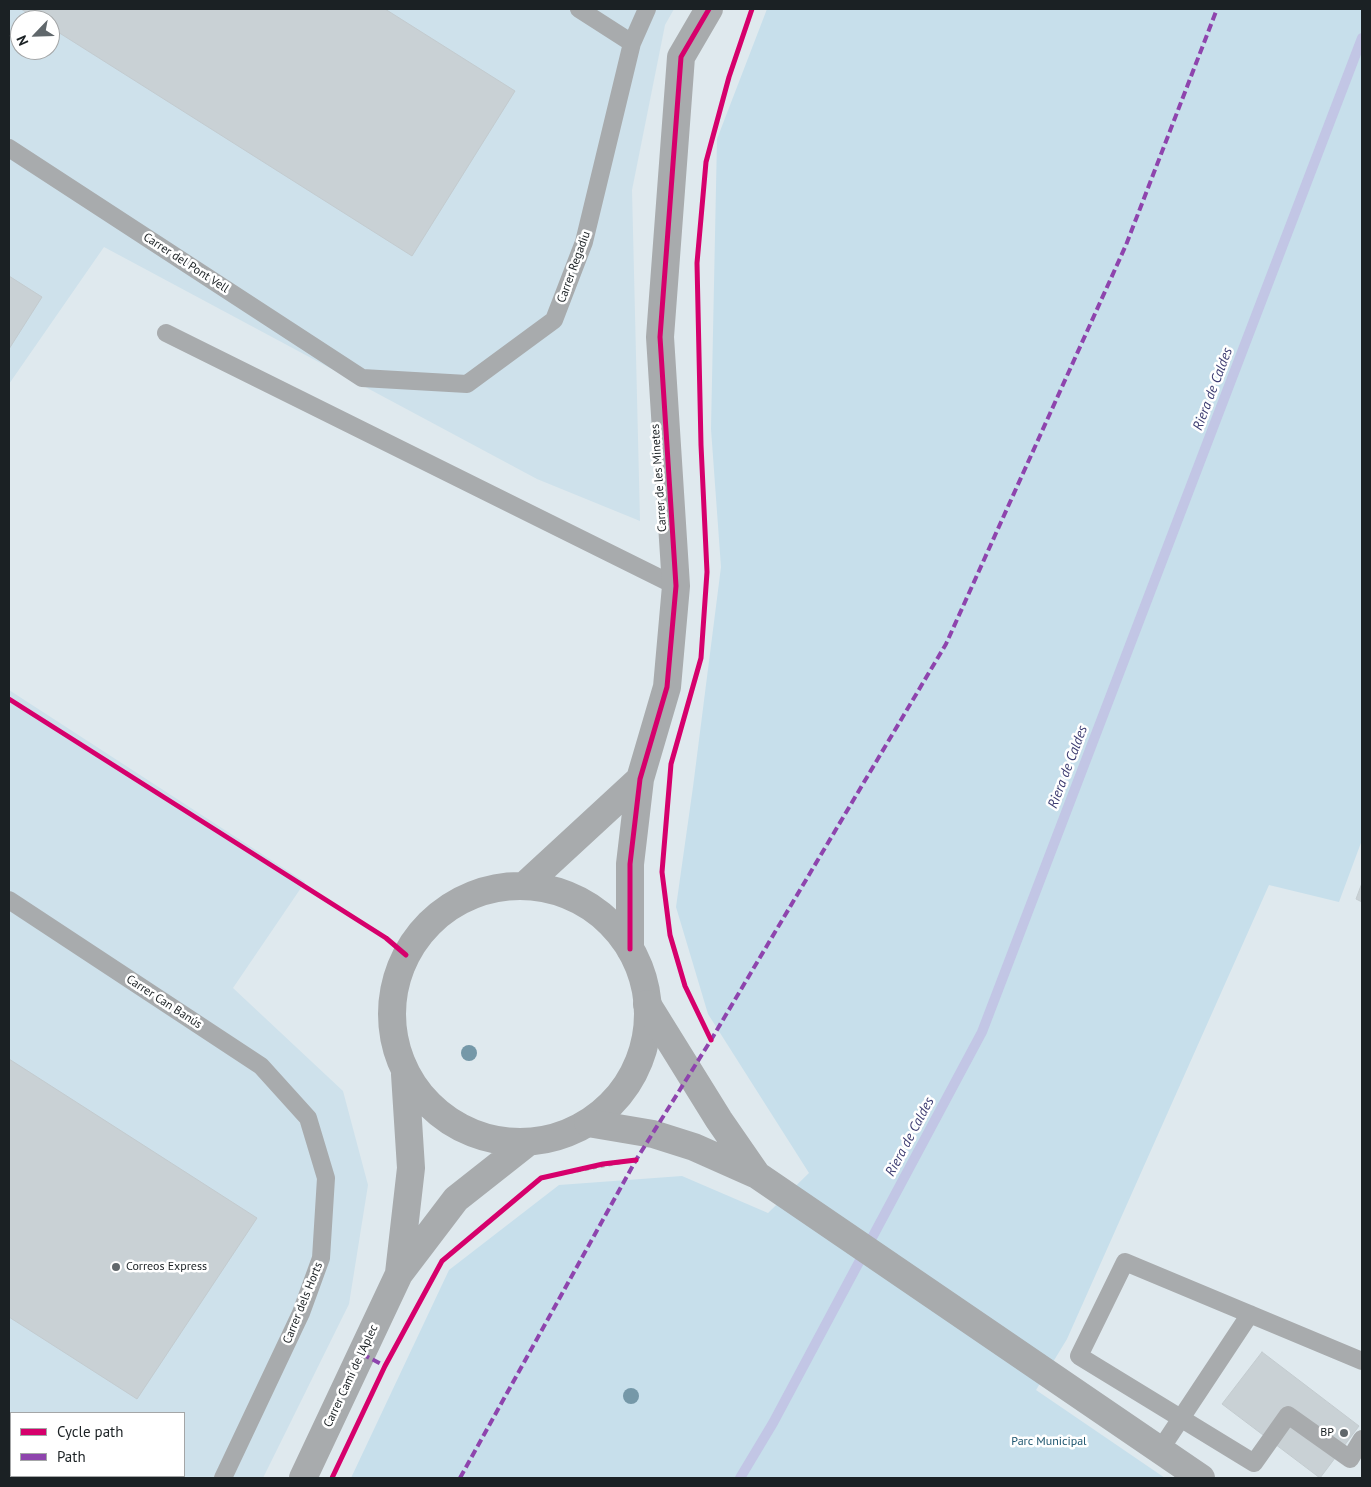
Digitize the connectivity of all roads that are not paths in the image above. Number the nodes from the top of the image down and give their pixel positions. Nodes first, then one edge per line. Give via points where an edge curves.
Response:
1 (579, 9) edge
2 (647, 9) edge
3 (709, 9) edge
4 (632, 43) junction
5 (9, 148) edge
6 (166, 334) dead end
7 (362, 378) joint
8 (676, 586) junction
9 (640, 780) junction
10 (524, 886) junction
11 (9, 900) edge
12 (630, 949) junction
13 (648, 1004) junction
14 (405, 1073) junction
15 (308, 1118) joint
16 (588, 1123) junction
17 (527, 1143) junction
18 (757, 1175) junction
19 (399, 1274) junction
20 (1250, 1314) junction
21 (1362, 1362) edge
22 (1182, 1418) junction
23 (1362, 1439) edge
24 (1151, 1443) junction
25 (223, 1478) edge
26 (303, 1478) edge
27 (1201, 1478) edge

1 - 4 lane
2 - 4 lane, Carrer Regadiu
3 - 8 street, Carrer de les Minetes via 680,57 660,337
4 - 7 lane, Carrer Regadiu via 584,242 554,320 467,384
5 - 7 lane, Carrer del Pont Vell
6 - 8 lane
8 - 9 street, Carrer de les Minetes via 667,687
9 - 10 street
9 - 12 street, Carrer de les Minetes via 630,864
10 - 12 street via 545,889 585,904 602,916
10 - 14 street via 483,891 464,898 441,913 417,937 395,983 391,1014 394,1044
11 - 15 lane, Carrer Can Banús via 261,1066
12 - 13 street
13 - 16 street via 644,1043 634,1072 607,1109
13 - 18 street
14 - 17 street via 421,1097 444,1118 469,1133 498,1141
14 - 19 street, Carrer Camí de l'Aplec via 411,1168
15 - 25 lane, Carrer dels Horts via 326,1178 321,1258 301,1313
16 - 17 street via 559,1137
16 - 18 street via 653,1134
17 - 19 street, Carrer Camí de l'Aplec via 456,1199
18 - 24 street
19 - 26 street, Carrer Camí de l'Aplec
20 - 21 lane
20 - 22 lane
20 - 22 lane via 1125,1262 1079,1356
22 - 23 lane via 1254,1463 1288,1415 1350,1459
22 - 24 lane
24 - 27 street

